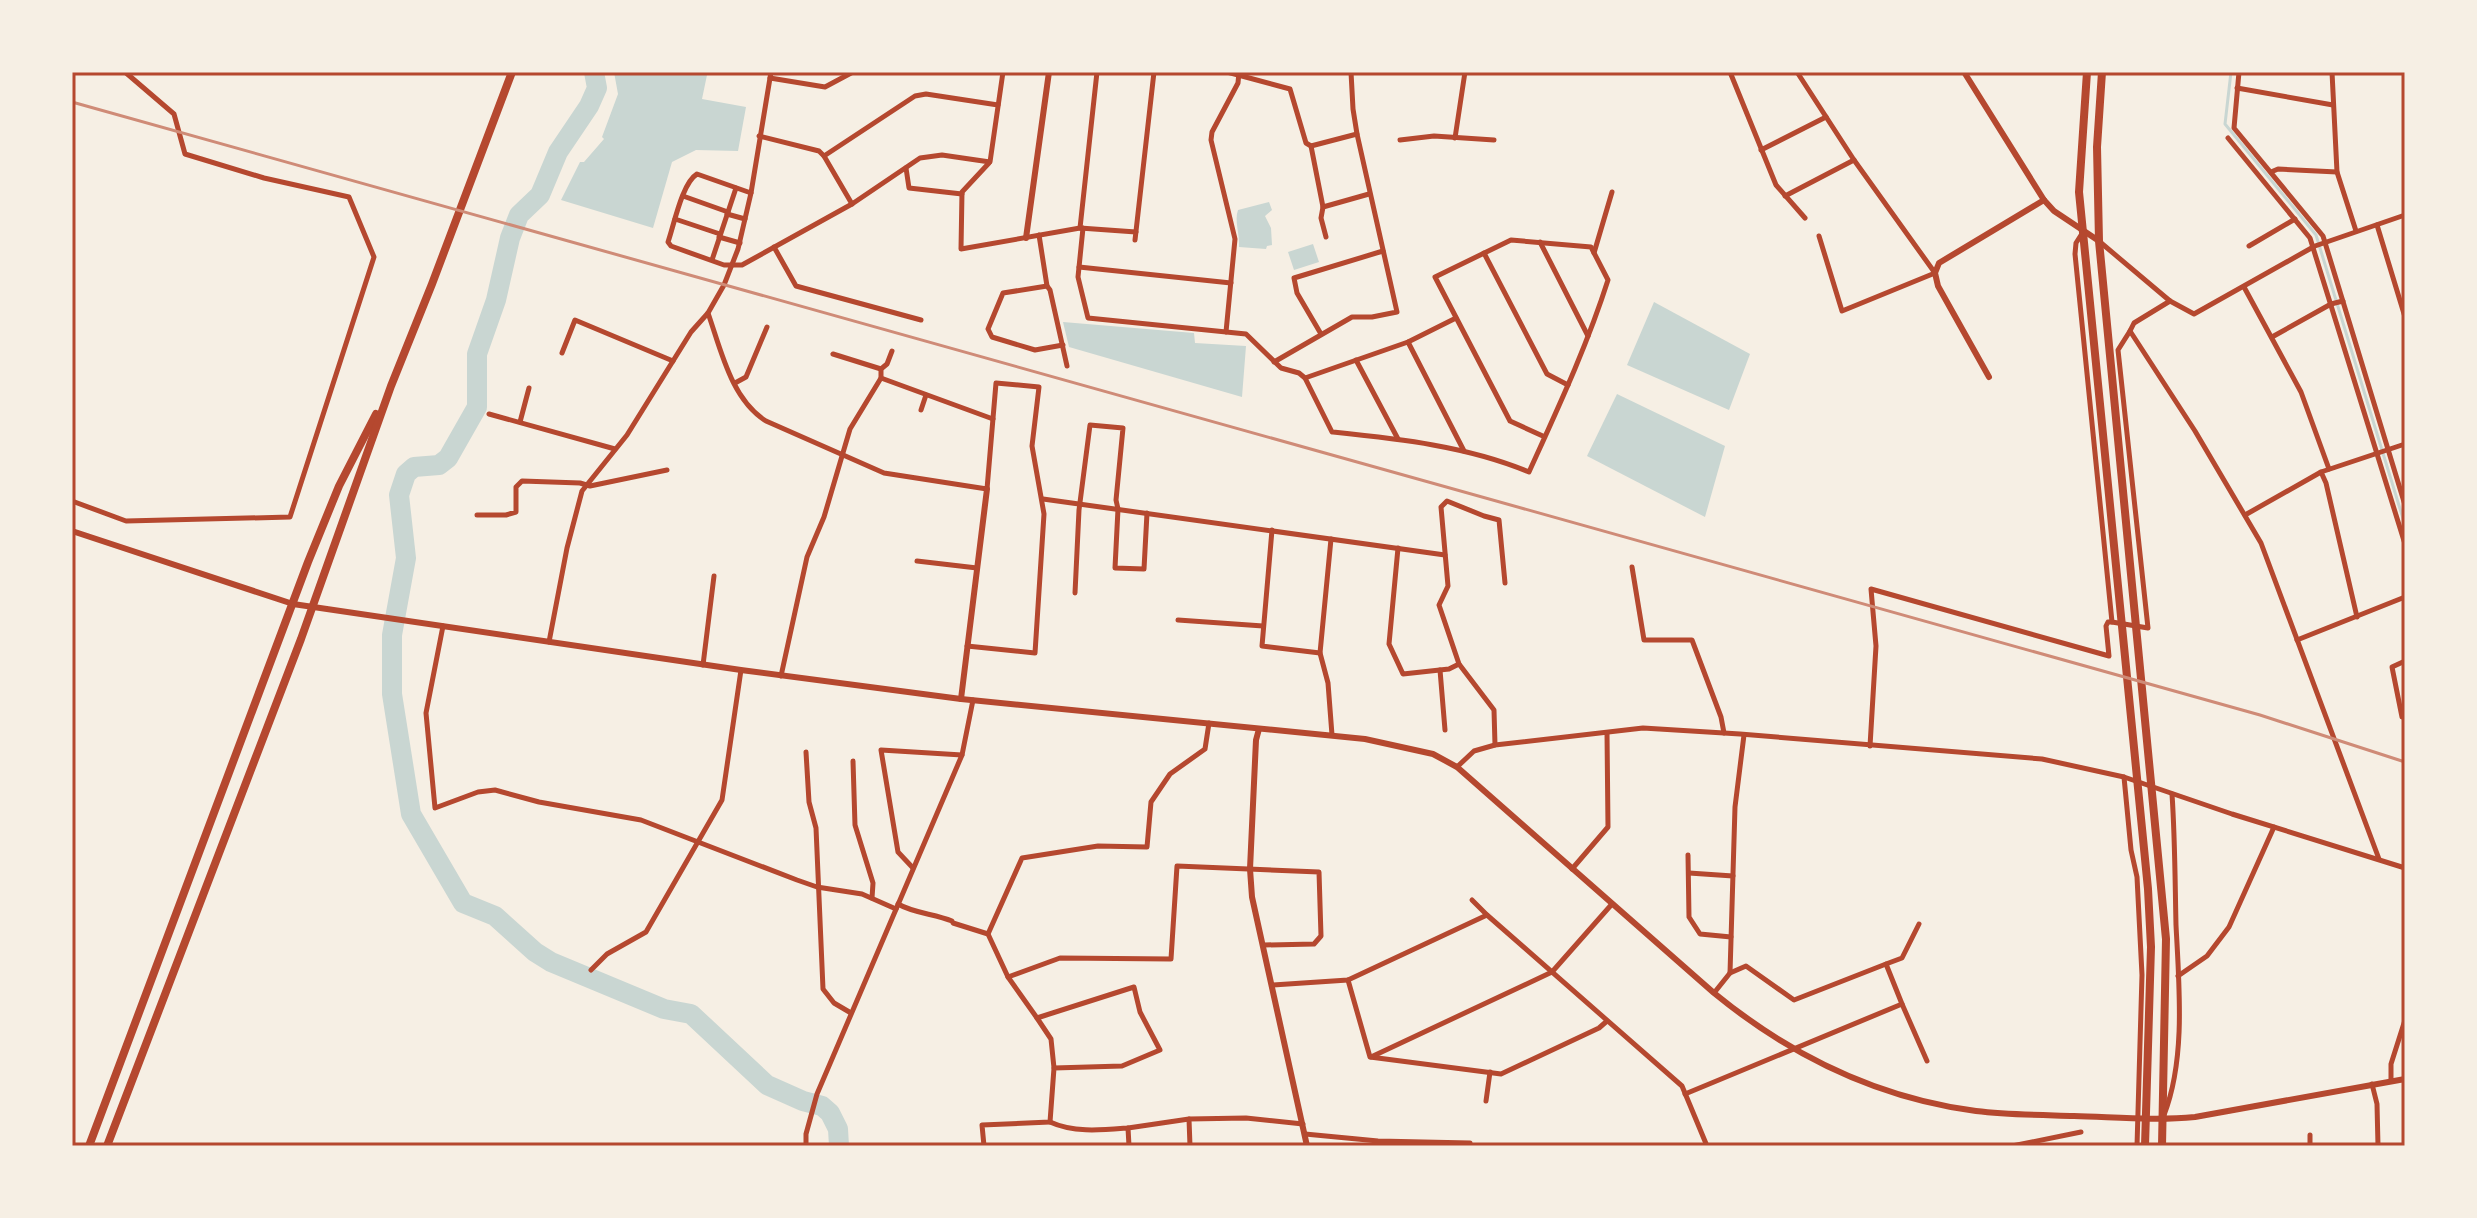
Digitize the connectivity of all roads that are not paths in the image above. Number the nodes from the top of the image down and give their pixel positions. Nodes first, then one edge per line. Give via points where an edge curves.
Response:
1 (125, 72) edge
2 (512, 72) edge
3 (853, 72) edge
4 (1003, 72) edge
5 (1049, 72) edge
6 (1097, 72) edge
7 (1154, 72) edge
8 (1227, 72) edge
9 (1351, 72) edge
10 (1465, 72) edge
11 (1730, 72) edge
12 (1797, 72) edge
13 (1964, 72) edge
14 (2087, 72) edge
15 (2102, 72) edge
16 (2239, 72) edge
17 (2332, 72) edge
18 (1239, 73) edge
19 (770, 75) edge
20 (2237, 88) junction
21 (998, 105) junction
22 (2333, 105) junction
23 (1826, 117) junction
24 (1357, 134) junction
25 (759, 136) junction
26 (1455, 138) junction
27 (2228, 138) dead end
28 (1400, 140) dead end
29 (1494, 140) dead end
30 (1311, 146) junction
31 (1761, 150) junction
32 (824, 156) junction
33 (1854, 160) junction
34 (990, 162) junction
35 (906, 168) junction
36 (2271, 172) junction
37 (2337, 172) junction
38 (736, 188) junction
39 (1612, 192) dead end
40 (751, 193) junction
41 (962, 194) junction
42 (1369, 194) junction
43 (683, 196) junction
44 (1785, 196) junction
45 (2044, 200) junction
46 (852, 204) junction
47 (1323, 207) junction
48 (728, 213) junction
49 (2405, 215) edge
50 (1805, 218) dead end
51 (675, 219) junction
52 (745, 219) junction
53 (2295, 219) junction
54 (2377, 225) junction
55 (1081, 228) junction
56 (2356, 231) junction
57 (1136, 232) junction
58 (2083, 232) junction
59 (1039, 235) junction
60 (720, 236) junction
61 (1819, 236) dead end
62 (1326, 237) dead end
63 (1026, 238) junction
64 (1135, 240) dead end
65 (1539, 241) junction
66 (2099, 241) junction
67 (2324, 242) junction
68 (740, 243) junction
69 (2249, 246) dead end
70 (2314, 246) junction
71 (774, 247) junction
72 (1383, 251) junction
73 (1484, 253) junction
74 (1594, 253) junction
75 (712, 260) junction
76 (732, 265) junction
77 (1079, 267) junction
78 (1935, 273) junction
79 (1231, 283) junction
80 (1047, 286) junction
81 (2244, 287) junction
82 (2170, 301) junction
83 (2337, 302) junction
84 (708, 313) junction
85 (2405, 317) edge
86 (1456, 318) junction
87 (921, 320) dead end
88 (767, 327) dead end
89 (2130, 331) junction
90 (1226, 332) junction
91 (1321, 334) junction
92 (1589, 337) junction
93 (2272, 337) junction
94 (1408, 342) junction
95 (1063, 345) junction
96 (892, 351) dead end
97 (562, 353) dead end
98 (833, 354) dead end
99 (1356, 360) junction
100 (673, 361) junction
101 (1274, 362) junction
102 (1067, 366) dead end
103 (881, 369) junction
104 (1989, 377) dead end
105 (881, 378) junction
106 (1305, 378) junction
107 (735, 383) junction
108 (1568, 385) junction
109 (391, 386) junction
110 (529, 388) dead end
111 (926, 395) junction
112 (921, 410) dead end
113 (489, 414) dead end
114 (993, 419) junction
115 (520, 422) junction
116 (1545, 437) junction
117 (1398, 439) junction
118 (2405, 444) edge
119 (615, 449) junction
120 (1464, 451) junction
121 (2382, 452) junction
122 (841, 455) junction
123 (2329, 469) junction
124 (667, 470) dead end
125 (2321, 472) junction
126 (586, 486) junction
127 (987, 489) junction
128 (1042, 499) junction
129 (72, 501) edge
130 (1081, 505) junction
131 (2405, 505) edge
132 (1118, 509) junction
133 (1147, 513) junction
134 (477, 515) dead end
135 (2245, 515) junction
136 (1272, 530) junction
137 (72, 531) edge
138 (1331, 539) junction
139 (2405, 544) edge
140 (1398, 548) junction
141 (1445, 555) junction
142 (917, 561) dead end
143 (1632, 567) dead end
144 (977, 568) junction
145 (714, 576) dead end
146 (1505, 583) dead end
147 (1075, 593) dead end
148 (2405, 597) edge
149 (293, 604) junction
150 (313, 607) junction
151 (2357, 617) junction
152 (1178, 620) dead end
153 (2112, 622) junction
154 (443, 626) junction
155 (1263, 626) junction
156 (2297, 640) junction
157 (549, 642) junction
158 (967, 646) junction
159 (1320, 653) junction
160 (2405, 661) edge
161 (1459, 664) junction
162 (703, 665) junction
163 (741, 670) junction
164 (1440, 670) junction
165 (781, 676) junction
166 (961, 699) junction
167 (973, 699) junction
168 (2405, 718) edge
169 (1209, 723) junction
170 (1259, 729) junction
171 (1445, 730) dead end
172 (1607, 733) junction
173 (1724, 733) junction
174 (1332, 735) junction
175 (1744, 735) junction
176 (1495, 745) junction
177 (1870, 746) junction
178 (806, 752) dead end
179 (962, 755) junction
180 (853, 761) dead end
181 (1457, 767) junction
182 (2124, 777) junction
183 (2172, 794) junction
184 (2274, 827) junction
185 (699, 842) junction
186 (1688, 855) dead end
187 (2379, 860) junction
188 (913, 868) junction
189 (2405, 868) edge
190 (1250, 869) junction
191 (1572, 869) junction
192 (1689, 873) junction
193 (1733, 876) junction
194 (817, 887) junction
195 (872, 898) junction
196 (1472, 900) dead end
197 (1612, 904) junction
198 (897, 906) junction
199 (1487, 915) junction
200 (1919, 924) dead end
201 (988, 934) junction
202 (1731, 937) junction
203 (1264, 945) junction
204 (1886, 964) junction
205 (591, 970) dead end
206 (1552, 972) junction
207 (1730, 973) junction
208 (2178, 976) junction
209 (1008, 977) junction
210 (1348, 980) junction
211 (1273, 985) junction
212 (1714, 993) junction
213 (1902, 1004) junction
214 (851, 1013) junction
215 (1037, 1018) junction
216 (2405, 1020) edge
217 (1607, 1021) junction
218 (1793, 1049) junction
219 (1370, 1057) junction
220 (1927, 1061) dead end
221 (1054, 1068) junction
222 (1490, 1072) junction
223 (2405, 1079) edge
224 (2391, 1081) junction
225 (2372, 1084) junction
226 (1685, 1094) junction
227 (1486, 1101) dead end
228 (2142, 1118) junction
229 (1189, 1119) junction
230 (2163, 1120) junction
231 (1050, 1122) junction
232 (1303, 1124) junction
233 (1128, 1128) junction
234 (2081, 1132) dead end
235 (1305, 1134) junction
236 (2310, 1135) dead end
237 (1470, 1143) dead end
238 (89, 1146) edge
239 (107, 1146) edge
240 (806, 1146) edge
241 (984, 1146) edge
242 (1129, 1146) edge
243 (1190, 1146) edge
244 (1307, 1146) edge
245 (1707, 1146) edge
246 (2012, 1146) edge
247 (2137, 1146) edge
248 (2145, 1146) edge
249 (2162, 1146) edge
250 (2310, 1146) edge
251 (2378, 1146) edge

1 - 129 street via 174,114 185,154 349,197 374,257 290,517 126,521
2 - 109 highway
3 - 19 street via 825,87
4 - 21 street
5 - 63 main road
6 - 55 street
7 - 57 street
8 - 18 street
9 - 24 street
10 - 26 street
11 - 31 street
12 - 23 street
13 - 45 main road
14 - 58 highway via 2079,192
15 - 66 highway
16 - 20 street
17 - 22 street
18 - 30 street via 1290,89
18 - 79 street via 1211,140 1234,230
19 - 25 street
20 - 22 street
20 - 36 street via 2234,128
21 - 32 street via 915,96
21 - 34 street
22 - 37 street
23 - 31 street
23 - 33 street
24 - 30 street
24 - 42 street
25 - 32 street
25 - 40 street
26 - 28 street
26 - 29 street
27 - 53 street
30 - 47 street
31 - 44 street
32 - 46 street
33 - 44 street
33 - 78 street
34 - 35 street via 934,155
34 - 41 street
35 - 41 street via 909,188
35 - 46 street
36 - 37 street
36 - 67 street
37 - 56 street
38 - 40 street
38 - 43 street via 697,174
38 - 48 street
39 - 74 street
40 - 52 street
41 - 63 street via 961,249
42 - 47 street
42 - 72 street
43 - 48 street
43 - 51 street
44 - 50 street
45 - 58 main road
45 - 78 main road via 1939,263
46 - 71 street
47 - 62 street
48 - 52 street
48 - 60 street
49 - 54 street
51 - 60 street
51 - 75 street via 671,246
52 - 68 street
53 - 69 street
53 - 70 street
54 - 56 street
54 - 85 street
55 - 57 street
55 - 59 street
55 - 77 street
56 - 67 street
57 - 64 street
58 - 66 main road
58 - 153 street via 2076,243 2076,268
58 - 228 highway via 2148,889 2151,947
59 - 63 street
59 - 80 street
60 - 68 street
60 - 75 street
61 - 78 street via 1842,311
65 - 73 street via 1511,240
65 - 74 street via 1591,247
65 - 92 street
66 - 82 street
66 - 230 highway via 2161,889 2167,989
67 - 70 street
67 - 83 street
68 - 76 street
70 - 81 street
70 - 83 street
71 - 76 street
71 - 87 street via 796,286
72 - 91 street via 1397,312 1352,317
72 - 91 street via 1294,278
73 - 86 street via 1435,277
73 - 108 street via 1547,374
74 - 92 street via 1608,280
75 - 76 street
76 - 84 street
77 - 79 street
77 - 90 street via 1088,318
78 - 104 main road
79 - 90 street
80 - 95 street
80 - 95 street via 1003,293 988,329 992,337 1035,350
81 - 82 street via 2199,313
81 - 93 street
82 - 89 street
83 - 93 street
83 - 121 street
83 - 121 street
84 - 100 street
84 - 107 street
86 - 94 street
86 - 116 street via 1510,421
88 - 107 street via 746,377
89 - 135 street
89 - 153 street via 2118,350 2148,628
90 - 101 street via 1250,335
91 - 101 street
92 - 108 street
93 - 123 street via 2301,392
94 - 99 street
94 - 120 street
95 - 102 street
96 - 103 street
97 - 100 street via 575,320
98 - 103 street
99 - 106 street
99 - 117 street
100 - 119 street
101 - 106 street
103 - 105 street
105 - 111 street
105 - 122 street
106 - 117 street via 1332,432
107 - 122 street via 758,416
108 - 116 street
109 - 149 highway via 339,486
109 - 150 highway
110 - 115 street
111 - 112 street
111 - 114 street
113 - 115 street
114 - 127 street
114 - 128 street via 996,383 1039,387 1032,446
115 - 119 street
116 - 120 street via 1529,472
117 - 120 street
118 - 121 street
119 - 126 street
121 - 123 street
121 - 131 street
121 - 139 street
122 - 127 street via 897,477
122 - 165 street via 803,570
123 - 125 street
124 - 126 street
125 - 135 street
125 - 151 street
126 - 134 street via 522,481 516,487 516,512
126 - 157 street via 567,548
127 - 144 main road
128 - 130 street
128 - 158 street via 1035,653
130 - 132 street
130 - 132 street via 1090,425 1123,428
130 - 147 street
132 - 133 street
132 - 133 street via 1115,568 1144,569
133 - 136 street
135 - 156 street via 2261,543
136 - 138 street
136 - 155 street
137 - 149 main road
138 - 140 street
138 - 159 street
140 - 141 street
140 - 164 street via 1389,644 1403,674
141 - 146 street via 1441,507 1447,501 1499,520
141 - 161 street via 1448,586 1439,605
142 - 144 street
143 - 173 street via 1644,640 1692,640
144 - 158 main road
145 - 162 street
148 - 151 street
149 - 150 main road
149 - 238 highway
150 - 154 main road
150 - 239 highway
151 - 156 street
152 - 155 street
153 - 177 street via 2106,626 2109,656 1871,589 1876,646
154 - 157 main road
154 - 185 street via 426,713 435,808 495,790 641,820
155 - 159 street via 1262,646
156 - 187 street
157 - 162 main road
158 - 166 main road
159 - 174 street
160 - 168 street via 2392,667
161 - 164 street
161 - 176 street via 1494,710
162 - 163 main road
163 - 165 main road
163 - 185 street via 722,800
164 - 171 street
165 - 166 main road
166 - 167 main road
167 - 169 main road
167 - 179 street
169 - 170 main road
169 - 201 street via 1205,749 1170,774 1151,802 1147,847 1098,846 1022,858
170 - 174 main road
170 - 190 main road
172 - 173 street via 1643,728
172 - 176 street
172 - 191 street via 1608,827
173 - 175 street
174 - 181 main road via 1410,747
175 - 177 street
175 - 193 street
176 - 181 street via 1474,751
177 - 182 street via 2042,759
178 - 194 street
179 - 188 street
179 - 188 street via 881,750 898,852
180 - 195 street via 855,825 873,883
181 - 191 main road
182 - 183 street
182 - 228 street via 2137,877
183 - 184 street
183 - 208 street
184 - 187 street
184 - 208 street via 2229,927 2207,956
185 - 194 street
185 - 205 street via 646,932 607,954
186 - 192 street
187 - 189 street
188 - 198 street
190 - 203 main road
190 - 203 street via 1319,872 1321,936 1314,944
190 - 209 street via 1177,866 1171,959 1060,958
191 - 197 main road
192 - 193 street
192 - 202 street via 1687,906 1694,926 1700,934
193 - 202 street
194 - 195 street
194 - 214 street via 823,989
195 - 198 street
196 - 199 street
197 - 206 street
197 - 212 main road
198 - 201 street
198 - 214 street
199 - 206 street
199 - 210 street
200 - 204 street via 1902,958
201 - 209 street
202 - 207 street
203 - 211 main road
204 - 207 street via 1794,1000 1746,966
204 - 213 street
206 - 217 street
206 - 219 street
207 - 212 street
208 - 230 street via 2174,1089
209 - 215 street
210 - 211 street
210 - 219 street
211 - 232 main road
212 - 218 main road
213 - 218 street
213 - 220 street
214 - 240 street via 817,1094
215 - 221 street via 1051,1039
215 - 221 street via 1134,987 1160,1050 1122,1066
216 - 224 street
217 - 222 street via 1501,1074
217 - 226 street
218 - 226 street
218 - 228 main road via 1860,1082 1946,1105 2000,1113
219 - 222 street
221 - 231 street
222 - 227 street
223 - 224 main road
224 - 225 main road
225 - 230 main road
225 - 251 street
226 - 245 street
228 - 230 main road
228 - 247 street
228 - 248 highway
229 - 232 street
229 - 233 street
229 - 243 street
230 - 249 highway
231 - 233 street via 1085,1130
231 - 241 street via 982,1125
232 - 235 main road
233 - 242 street
234 - 246 street
235 - 237 street
235 - 244 main road
236 - 250 street

